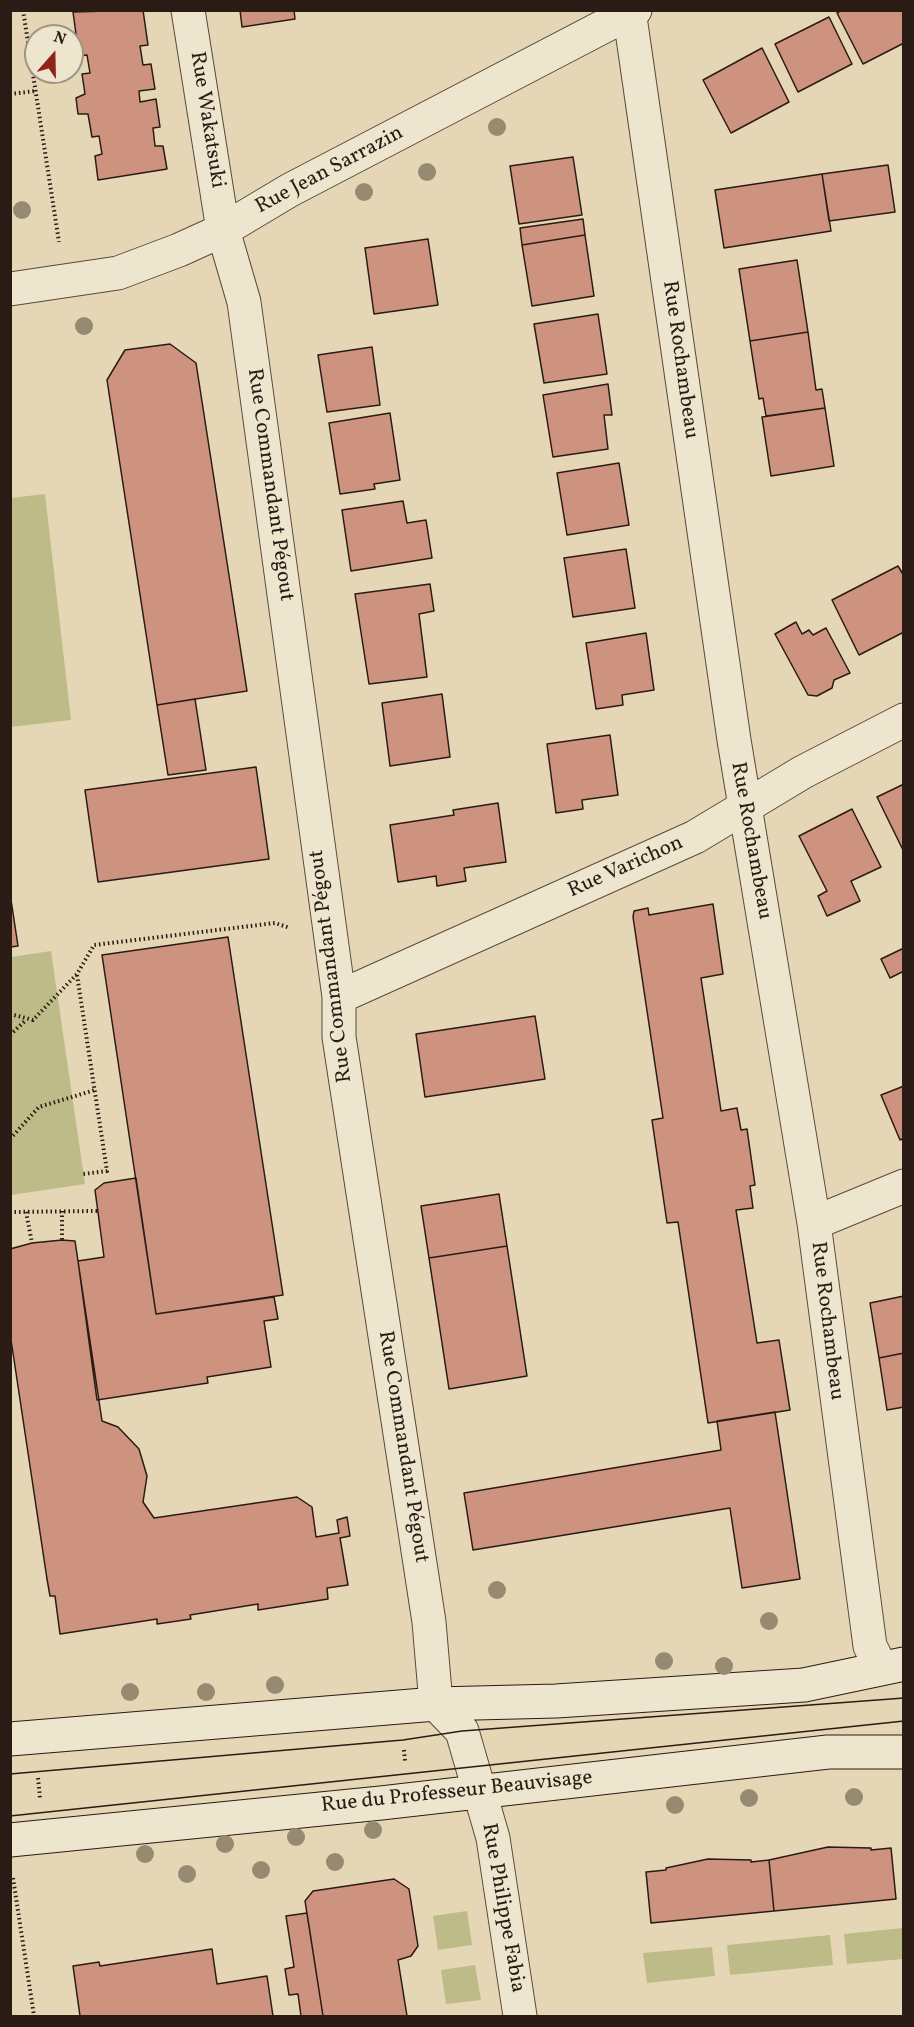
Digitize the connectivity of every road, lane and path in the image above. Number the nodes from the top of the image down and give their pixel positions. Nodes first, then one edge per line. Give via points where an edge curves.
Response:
1 (22, 10) edge
2 (188, 10) edge
3 (631, 11) edge
4 (35, 91) junction
5 (10, 94) edge
6 (223, 230) junction
7 (63, 281) junction
8 (10, 289) edge
9 (903, 720) edge
10 (744, 807) junction
11 (291, 928) dead end
12 (77, 974) junction
13 (339, 997) junction
14 (10, 1014) edge
15 (26, 1020) junction
16 (10, 1035) edge
17 (95, 1090) junction
18 (10, 1139) edge
19 (83, 1174) dead end
20 (903, 1186) edge
21 (62, 1211) junction
22 (97, 1211) dead end
23 (10, 1212) edge
24 (26, 1212) junction
25 (814, 1223) junction
26 (63, 1240) dead end
27 (32, 1243) dead end
28 (892, 1666) edge
29 (436, 1704) junction
30 (10, 1739) edge
31 (404, 1750) dead end
32 (903, 1752) edge
33 (405, 1762) dead end
34 (38, 1778) dead end
35 (480, 1791) junction
36 (40, 1801) dead end
37 (11, 1856) edge
38 (34, 2016) edge
39 (520, 2016) edge

1 - 4 path
2 - 6 street, Rue Wakatsuki
3 - 6 street, Rue Jean Sarrazin via 290,190
3 - 10 street, Rue Rochambeau
4 - 5 path
4 - 7 path
6 - 7 street, Rue Jean Sarrazin via 118,273
6 - 13 street, Rue Commandant Pégout via 244,302
7 - 8 street, Rue Jean Sarrazin
9 - 10 street, Rue Varichon
10 - 13 street, Rue Varichon via 695,837
10 - 25 street, Rue Rochambeau
11 - 12 path via 275,923 94,945
12 - 15 path via 33,1020
12 - 17 path
13 - 29 street, Rue Commandant Pégout via 339,1037 429,1622
14 - 15 path
15 - 16 path
17 - 18 path via 39,1107
17 - 19 path via 107,1171
20 - 25 street
21 - 22 path
21 - 24 path
21 - 26 path
23 - 24 path
24 - 27 path
25 - 28 street, Rue Rochambeau via 870,1647
28 - 29 street via 804,1685 556,1701
29 - 30 street
29 - 35 street, Rue Philippe Fabia via 462,1731
31 - 33 path
32 - 35 street, Rue du Professeur Beauvisage via 828,1752
34 - 36 path
35 - 37 street, Rue du Professeur Beauvisage
35 - 39 street, Rue Philippe Fabia via 493,1838
37 - 38 path

